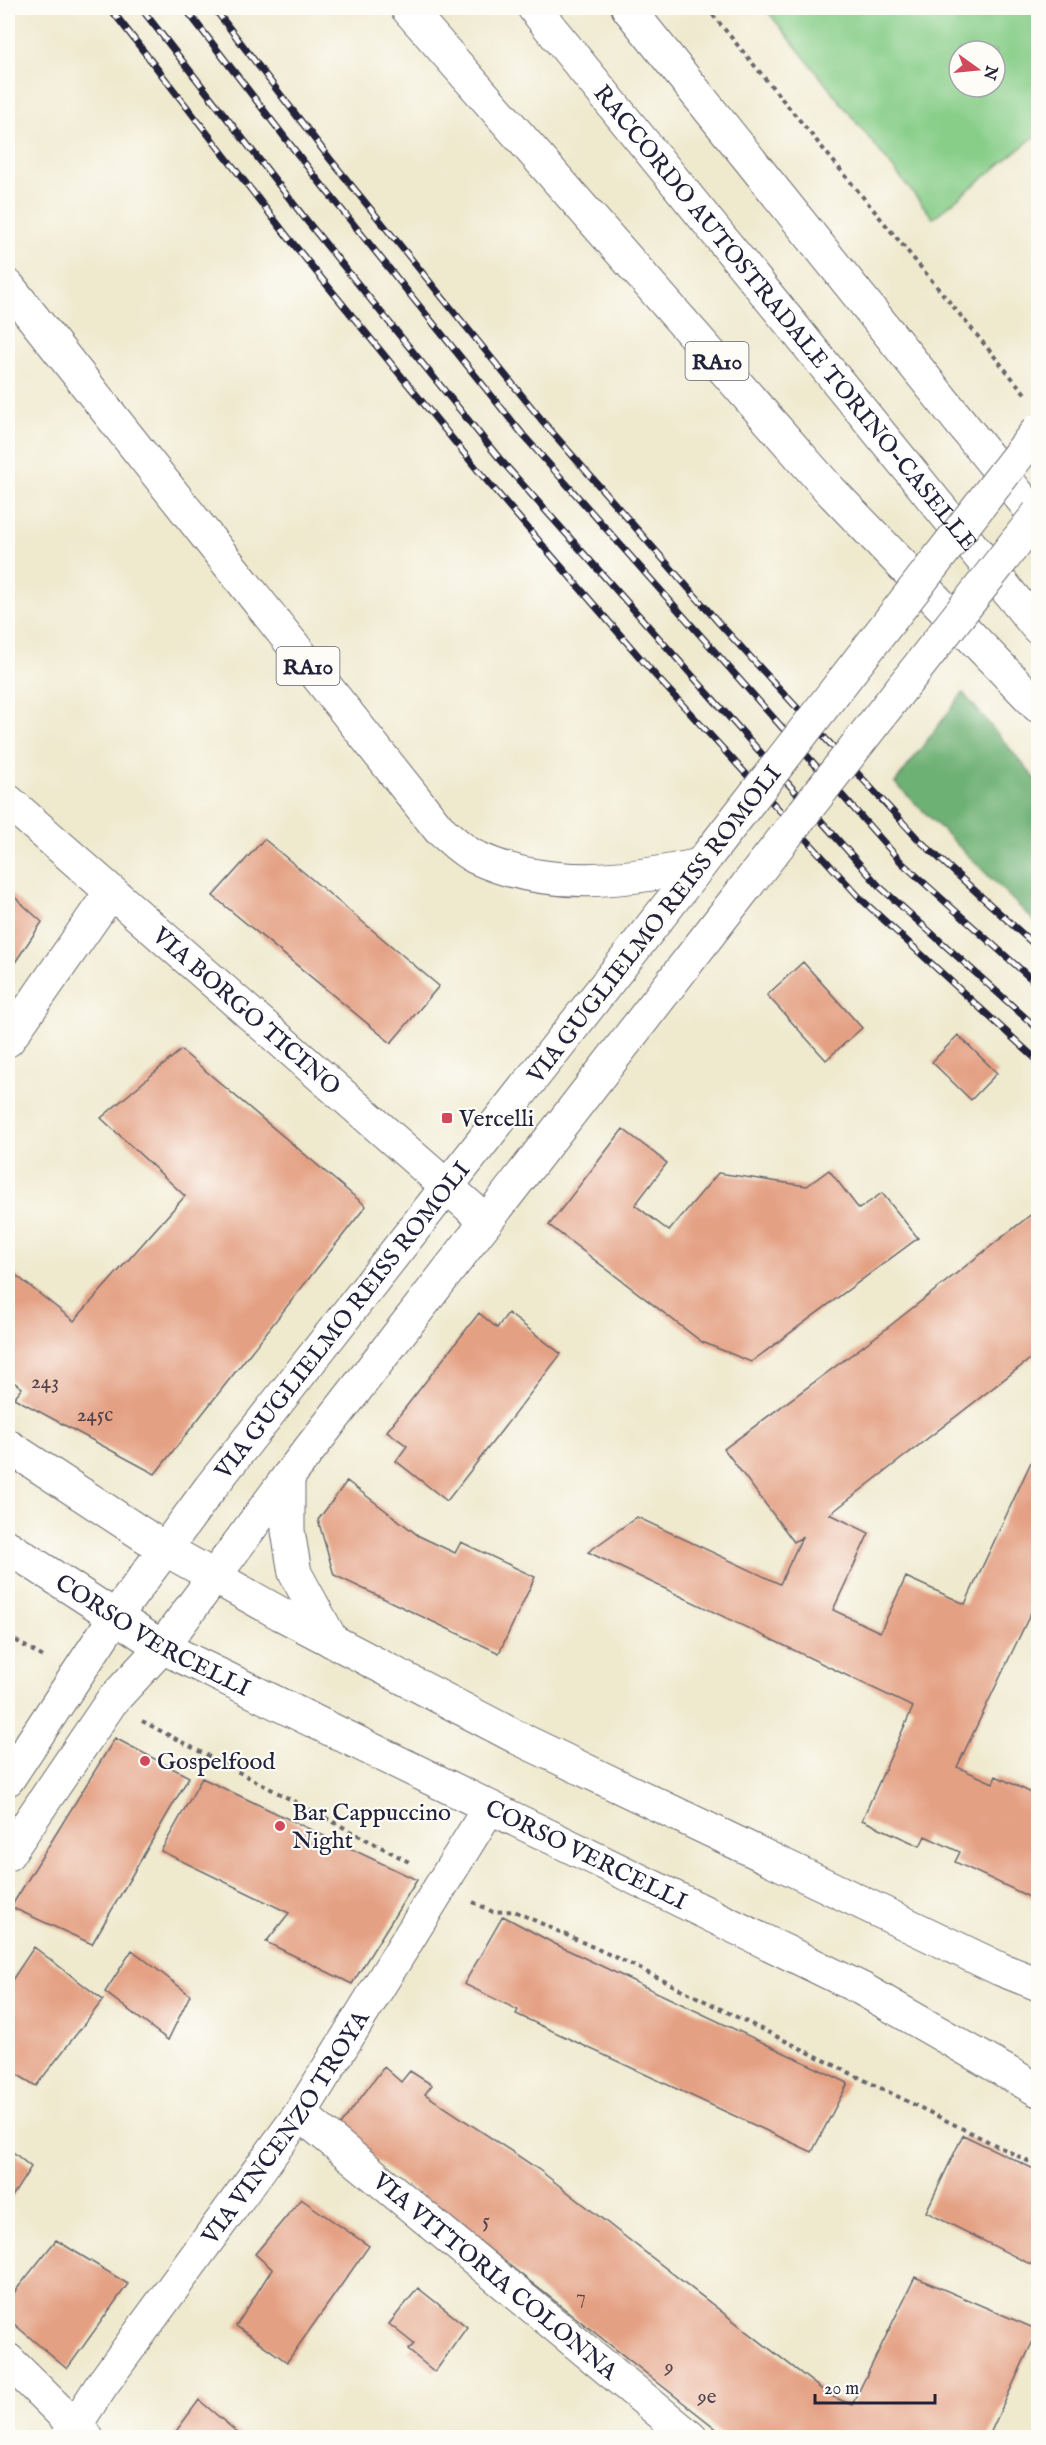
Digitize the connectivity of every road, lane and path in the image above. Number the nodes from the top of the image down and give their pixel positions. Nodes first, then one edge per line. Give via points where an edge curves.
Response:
1 (407, 8) edge
2 (534, 8) edge
3 (628, 8) edge
4 (707, 8) edge
5 (8, 286) edge
6 (1035, 416) edge
7 (1038, 514) edge
8 (1038, 519) edge
9 (1038, 628) edge
10 (1038, 706) edge
11 (8, 801) edge
12 (704, 861) junction
13 (111, 892) junction
14 (8, 1040) edge
15 (448, 1188) junction
16 (486, 1221) junction
17 (8, 1446) edge
18 (288, 1477) junction
19 (8, 1547) edge
20 (165, 1549) junction
21 (212, 1576) junction
22 (115, 1617) junction
23 (332, 1641) junction
24 (162, 1647) junction
25 (177, 1742) dead end
26 (8, 1779) edge
27 (489, 1808) junction
28 (8, 1854) edge
29 (442, 1885) junction
30 (1038, 1984) edge
31 (1038, 2090) edge
32 (300, 2114) junction
33 (1038, 2166) edge
34 (8, 2360) edge
35 (76, 2434) edge
36 (691, 2438) edge

1 - 10 main road, RA10 via 829,489
2 - 9 main road, RACCORDO AUTOSTRADALE TORINO-CASELLE
3 - 8 main road
4 - 6 path
5 - 12 main road, RA10 via 439,830 473,856 515,873 550,879 640,878
6 - 12 main road, VIA GUGLIELMO REISS ROMOLI, bridge
7 - 16 main road, VIA GUGLIELMO REISS ROMOLI, bridge
11 - 13 main road, VIA BORGO TICINO
12 - 15 main road, VIA GUGLIELMO REISS ROMOLI
13 - 14 main road
13 - 15 main road, VIA BORGO TICINO
15 - 16 main road, VIA BORGO TICINO
15 - 20 main road, VIA GUGLIELMO REISS ROMOLI
16 - 18 main road, VIA GUGLIELMO REISS ROMOLI
17 - 20 main road
18 - 21 main road, VIA GUGLIELMO REISS ROMOLI
18 - 23 main road via 288,1532 295,1573
19 - 22 main road, CORSO VERCELLI
20 - 21 main road
20 - 22 main road, VIA GUGLIELMO REISS ROMOLI
21 - 23 main road
21 - 24 main road, VIA GUGLIELMO REISS ROMOLI
22 - 24 main road, CORSO VERCELLI
22 - 26 main road, VIA GUGLIELMO REISS ROMOLI
23 - 30 main road via 518,1738
24 - 27 main road, CORSO VERCELLI
24 - 28 main road, VIA GUGLIELMO REISS ROMOLI via 111,1702
25 - 29 path via 420,1868
27 - 29 main road, VIA VINCENZO TROYA
27 - 31 main road, CORSO VERCELLI via 862,1989
29 - 32 main road, VIA VINCENZO TROYA
29 - 33 path via 493,1912 514,1911 628,1963
32 - 35 main road, VIA VINCENZO TROYA via 101,2386
32 - 36 main road, VIA VITTORIA COLONNA
34 - 35 main road

